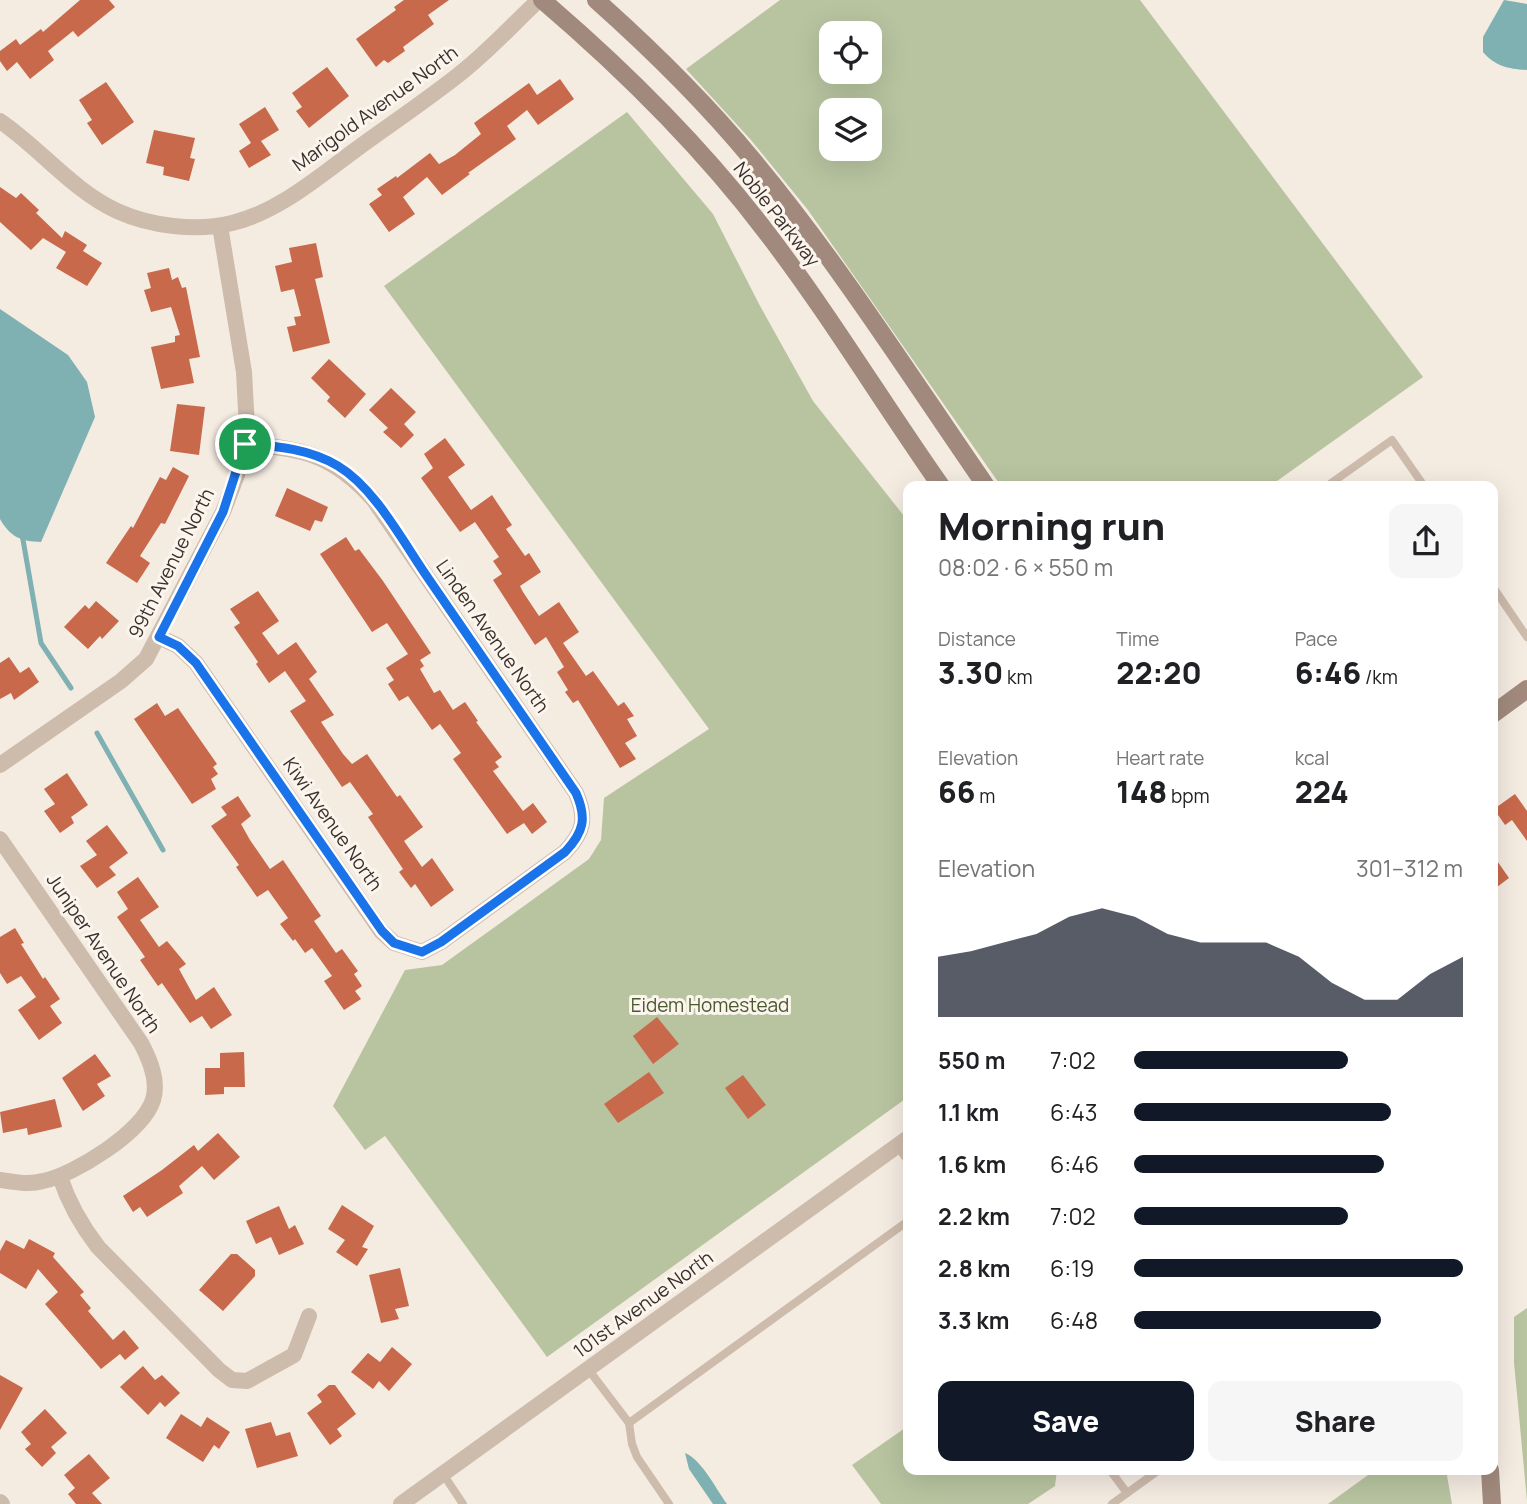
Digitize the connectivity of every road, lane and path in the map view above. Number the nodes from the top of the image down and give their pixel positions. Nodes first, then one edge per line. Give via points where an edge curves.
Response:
1 (541, 0) edge
2 (596, 0) edge
3 (0, 121) edge
4 (220, 226) junction
5 (245, 444) junction
6 (938, 481) edge
7 (983, 481) edge
8 (1334, 481) edge
9 (1421, 481) edge
10 (1498, 594) edge
11 (159, 637) junction
12 (1527, 637) edge
13 (1527, 689) edge
14 (1498, 709) edge
15 (0, 765) edge
16 (0, 839) edge
17 (498, 900) joint
18 (902, 1142) edge
19 (60, 1177) junction
20 (0, 1180) edge
21 (903, 1225) edge
22 (309, 1316) dead end
23 (588, 1369) junction
24 (629, 1423) junction
25 (443, 1474) junction
26 (1114, 1475) edge
27 (1151, 1475) edge
28 (1489, 1475) edge
29 (1127, 1493) junction
30 (401, 1504) edge
31 (463, 1504) edge
32 (669, 1504) edge
33 (1112, 1504) edge
34 (1492, 1504) edge

1 - 4 street, Marigold Avenue North via 458,75 321,175 260,214
1 - 6 main road, Noble Parkway via 629,78 736,194 800,277
2 - 7 main road, Noble Parkway via 721,123 785,199
3 - 4 street via 87,195 119,212 152,223
4 - 5 street, 99th Avenue North via 244,372
5 - 11 street, 99th Avenue North via 223,512
5 - 17 street, Linden Avenue North via 320,457 358,482 576,793 583,808 577,840
8 - 9 lane via 1392,440
10 - 12 lane
11 - 15 street, 99th Avenue North via 134,672
11 - 17 street, Kiwi Avenue North via 178,646 196,663 394,943 422,952
13 - 14 main road
16 - 19 street, Juniper Avenue North via 151,1062 153,1101 140,1121
18 - 23 street, 101st Avenue North
19 - 20 street via 40,1182
19 - 22 street via 81,1226 98,1247 232,1380 247,1381 294,1356
21 - 24 lane
23 - 24 lane
23 - 25 street, 101st Avenue North
24 - 32 lane via 637,1457
25 - 30 street, 101st Avenue North
25 - 31 lane
26 - 29 lane
27 - 29 lane
28 - 34 main road
29 - 33 lane

